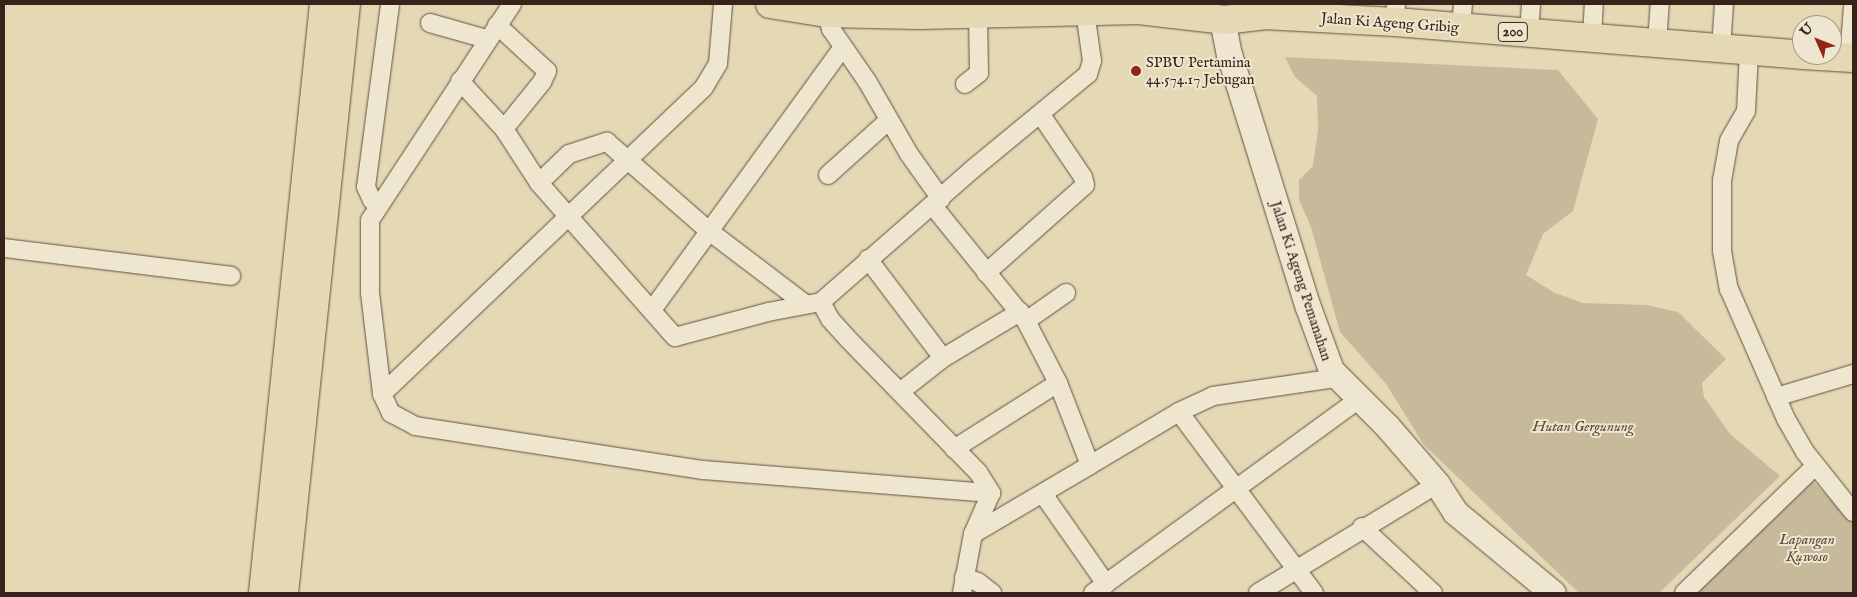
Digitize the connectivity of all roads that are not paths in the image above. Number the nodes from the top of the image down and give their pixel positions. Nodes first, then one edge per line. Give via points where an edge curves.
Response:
1 (324, 4) edge
2 (346, 4) edge
3 (390, 4) edge
4 (512, 4) edge
5 (723, 4) edge
6 (770, 4) edge
7 (1531, 4) edge
8 (1594, 4) edge
9 (1660, 4) edge
10 (1724, 4) edge
11 (1853, 7) edge
12 (826, 8) edge
13 (1098, 8) edge
14 (918, 9) edge
15 (1264, 9) edge
16 (1328, 11) edge
17 (978, 13) junction
18 (1396, 13) edge
19 (1462, 16) edge
20 (1224, 19) edge
21 (430, 23) dead end
22 (491, 32) junction
23 (1529, 33) junction
24 (1592, 38) junction
25 (1657, 43) junction
26 (843, 47) junction
27 (1721, 49) junction
28 (1749, 52) junction
29 (1792, 54) edge
30 (1851, 58) edge
31 (460, 81) junction
32 (965, 84) dead end
33 (1041, 115) junction
34 (888, 121) junction
35 (504, 129) junction
36 (627, 158) junction
37 (828, 175) dead end
38 (539, 182) junction
39 (937, 202) junction
40 (379, 206) junction
41 (568, 215) junction
42 (709, 231) junction
43 (4, 248) edge
44 (868, 259) junction
45 (986, 273) junction
46 (231, 276) dead end
47 (1066, 293) dead end
48 (813, 303) junction
49 (652, 310) junction
50 (1023, 316) junction
51 (943, 358) junction
52 (1853, 374) edge
53 (1337, 378) junction
54 (1058, 383) junction
55 (900, 392) junction
56 (382, 394) junction
57 (1776, 397) junction
58 (1359, 399) junction
59 (1179, 412) junction
60 (954, 449) junction
61 (1090, 464) junction
62 (1815, 466) junction
63 (1437, 484) junction
64 (1236, 489) junction
65 (992, 493) junction
66 (1043, 494) junction
67 (1853, 512) edge
68 (1362, 527) junction
69 (972, 534) junction
70 (1298, 569) junction
71 (963, 585) edge
72 (1099, 588) edge
73 (263, 593) edge
74 (284, 593) edge
75 (992, 593) edge
76 (1258, 593) edge
77 (1314, 593) edge
78 (1432, 593) edge
79 (1553, 593) edge
80 (1684, 593) edge

1 - 73 main road
2 - 74 main road
3 - 40 street via 366,187
4 - 22 street
5 - 36 street via 718,64 714,74
6 - 12 main road, Jalan Ki Ageng Gribig / 200
7 - 23 street
8 - 24 street
9 - 25 street
10 - 27 street
11 - 30 street
12 - 14 main road, Jalan Ki Ageng Gribig / 200
12 - 26 street via 832,29
13 - 17 main road, Jalan Ki Ageng Gribig / 200
13 - 20 main road, Jalan Ki Ageng Gribig / 200
13 - 33 street via 1091,68 1078,84
14 - 17 main road, Jalan Ki Ageng Gribig / 200
15 - 16 main road, Jalan Ki Ageng Gribig / 200
15 - 20 main road, Jalan Ki Ageng Gribig / 200
16 - 18 main road, Jalan Ki Ageng Gribig / 200
17 - 32 street via 978,73
18 - 19 main road, Jalan Ki Ageng Gribig / 200
19 - 23 main road, Jalan Ki Ageng Gribig / 200
20 - 53 street, Jalan Ki Ageng Pemanahan via 1229,54 1308,306
21 - 22 street
22 - 31 street
22 - 35 street via 546,71 542,82
23 - 24 main road, Jalan Ki Ageng Gribig / 200
24 - 25 main road, Jalan Ki Ageng Gribig / 200
25 - 27 main road, Jalan Ki Ageng Gribig / 200
26 - 34 street
26 - 42 street
27 - 28 main road, Jalan Ki Ageng Gribig / 200
28 - 29 main road, Jalan Ki Ageng Gribig / 200
28 - 57 street via 1746,111 1731,133 1724,159 1722,251 1729,289
31 - 35 street
31 - 40 street
33 - 39 street
33 - 45 street via 1084,177 1085,185
34 - 37 street
34 - 39 street
35 - 38 street
36 - 38 street via 602,141 569,154
36 - 41 street
36 - 42 street
38 - 41 street
39 - 44 street
39 - 45 street
40 - 56 street via 369,228 370,293
41 - 49 street
41 - 56 street
42 - 48 street
42 - 49 street
43 - 46 street
44 - 48 street
44 - 51 street
45 - 50 street
47 - 50 street
48 - 49 street via 675,338
48 - 55 street
50 - 51 street
50 - 54 street
51 - 55 street
52 - 57 street
53 - 58 street, Jalan Ki Ageng Pemanahan
53 - 59 street via 1214,396
54 - 60 street
54 - 61 street
55 - 60 street
56 - 65 street via 391,413 415,426 703,470
57 - 62 street
58 - 63 street, Jalan Ki Ageng Pemanahan
58 - 64 street
59 - 61 street
59 - 64 street
60 - 65 street
61 - 66 street
62 - 67 street
62 - 80 street
63 - 68 street
63 - 79 street, Jalan Ki Ageng Pemanahan via 1455,512
64 - 70 street
64 - 72 street
65 - 69 street
66 - 69 street
66 - 72 street
68 - 70 street
68 - 78 street
69 - 71 street
70 - 76 street
70 - 77 street
71 - 75 street via 978,582

